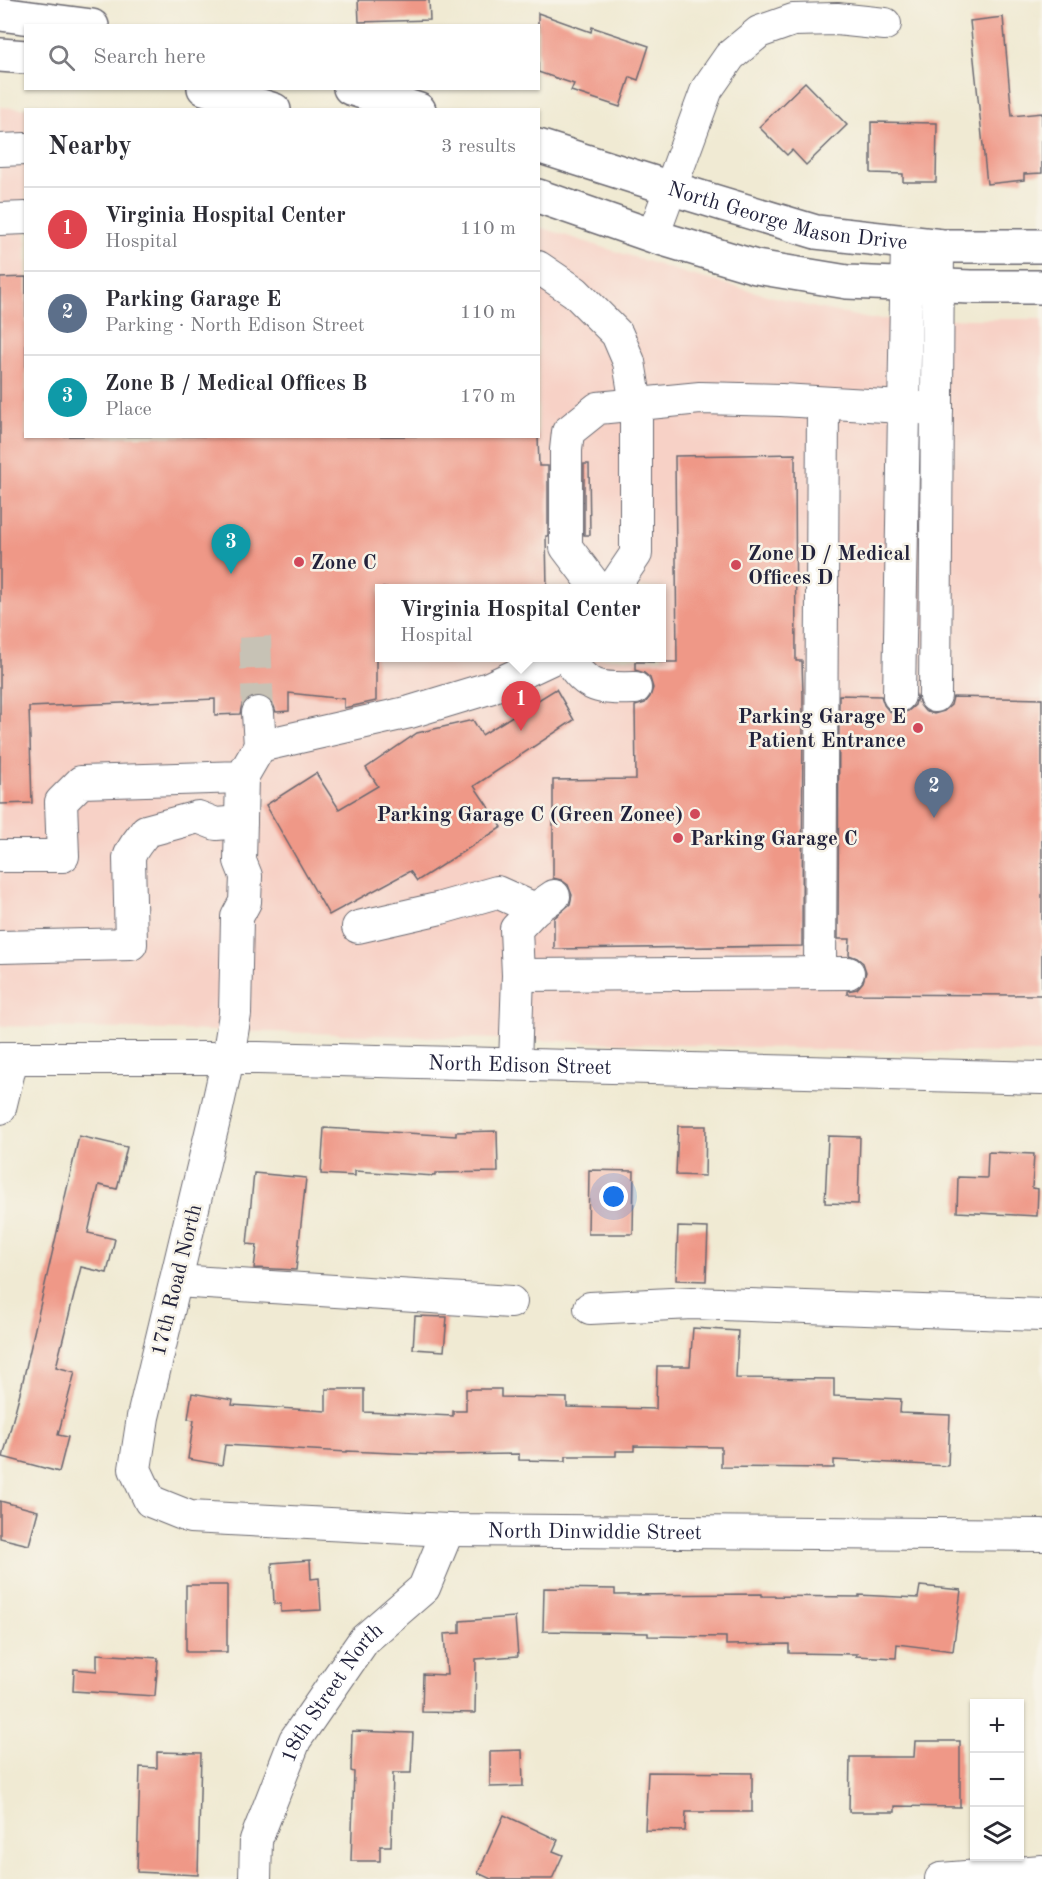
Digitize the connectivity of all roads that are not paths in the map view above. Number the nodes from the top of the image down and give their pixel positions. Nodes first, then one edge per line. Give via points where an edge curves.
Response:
1 (0, 14) edge
2 (77, 24) edge
3 (885, 24) dead end
4 (0, 55) edge
5 (24, 57) edge
6 (211, 90) edge
7 (356, 90) edge
8 (260, 103) edge
9 (413, 108) edge
10 (540, 147) edge
11 (24, 149) edge
12 (0, 150) edge
13 (670, 188) junction
14 (540, 197) edge
15 (24, 218) edge
16 (0, 219) edge
17 (653, 236) junction
18 (922, 243) junction
19 (1042, 246) edge
20 (540, 268) edge
21 (906, 284) junction
22 (938, 285) junction
23 (1042, 287) edge
24 (823, 403) junction
25 (636, 404) junction
26 (904, 407) junction
27 (937, 409) junction
28 (594, 584) edge
29 (616, 584) edge
30 (543, 662) edge
31 (571, 662) edge
32 (635, 688) dead end
33 (899, 696) dead end
34 (936, 696) dead end
35 (258, 713) tunnel mouth
36 (260, 746) junction
37 (242, 777) junction
38 (228, 823) junction
39 (0, 856) edge
40 (358, 927) dead end
41 (0, 947) edge
42 (518, 975) junction
43 (6, 1058) edge
44 (228, 1058) junction
45 (515, 1064) junction
46 (1042, 1078) edge
47 (0, 1108) edge
48 (176, 1281) junction
49 (511, 1302) dead end
50 (590, 1308) dead end
51 (1042, 1315) edge
52 (150, 1501) joint
53 (448, 1530) junction
54 (1042, 1535) edge
55 (1042, 1871) edge
56 (255, 1879) edge
57 (941, 1879) edge

1 - 2 main road
3 - 13 street via 793,20 759,32 730,56 707,89
4 - 5 main road
6 - 8 main road
7 - 9 main road
10 - 13 main road, North George Mason Drive
11 - 12 street
13 - 17 street
13 - 18 main road, North George Mason Drive via 816,232
14 - 17 main road, North George Mason Drive
15 - 16 street
17 - 21 main road, North George Mason Drive via 756,267 847,282
18 - 19 main road, North George Mason Drive
18 - 21 street
18 - 22 street
20 - 25 street via 575,292 617,334 629,362
21 - 22 main road, North George Mason Drive
21 - 26 street
22 - 23 main road, North George Mason Drive
22 - 27 street
24 - 25 street via 700,398
24 - 26 street
24 - 42 street via 834,973 587,962
25 - 28 street via 598,408 568,432 566,547
25 - 29 street via 636,554
26 - 27 street
26 - 33 street
27 - 34 street
30 - 36 street via 489,688 410,712
31 - 32 street via 579,676 598,687
35 - 36 street
36 - 37 street
37 - 38 street
37 - 39 street via 81,782 61,802 63,856
38 - 41 street via 198,817 146,831 129,858 131,944
38 - 44 street, 17th Road North via 240,861 230,874 227,903 237,917 235,1014
40 - 42 street via 497,892 544,903 516,929
42 - 45 street
43 - 44 street, North Edison Street
43 - 47 street
44 - 45 street, North Edison Street
44 - 48 street, 17th Road North
45 - 46 street, North Edison Street
48 - 49 street
48 - 52 street, 17th Road North via 143,1417 135,1469
50 - 51 street via 692,1303
52 - 53 street, North Dinwiddie Street via 190,1517
53 - 54 street, North Dinwiddie Street
53 - 56 street, 18th Street North via 424,1588 364,1640 295,1740 256,1840
55 - 57 street

